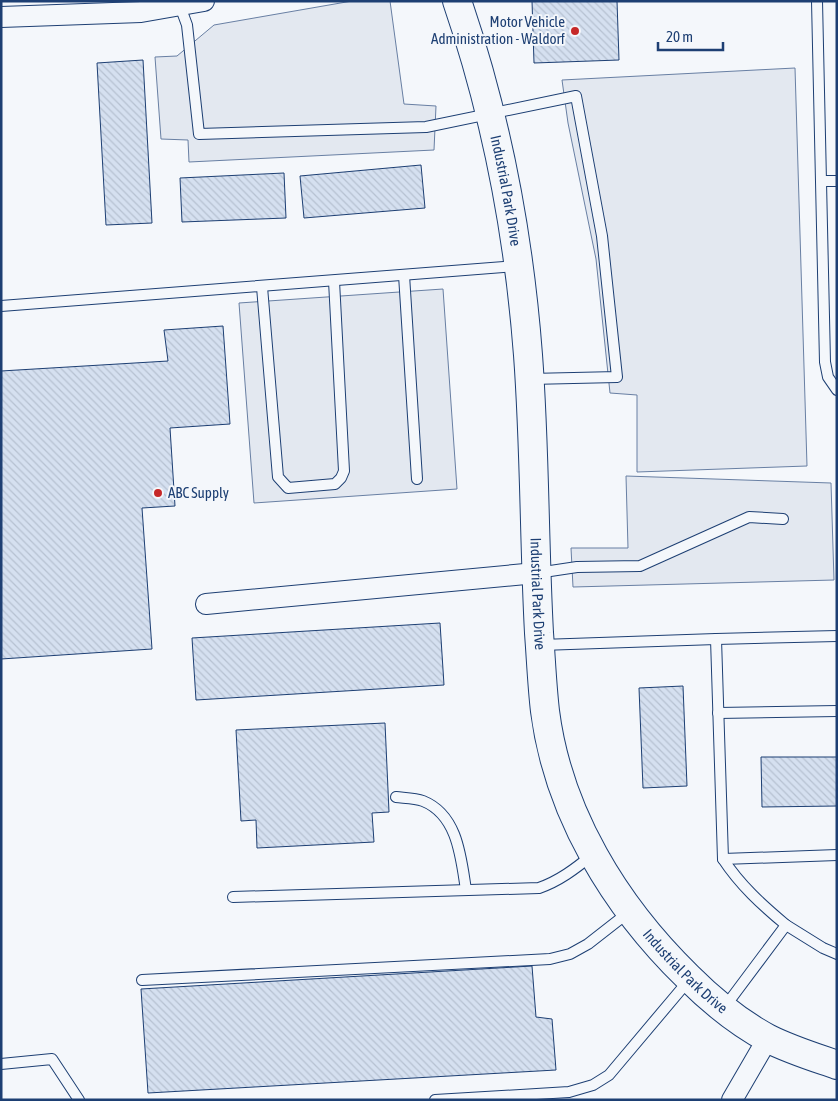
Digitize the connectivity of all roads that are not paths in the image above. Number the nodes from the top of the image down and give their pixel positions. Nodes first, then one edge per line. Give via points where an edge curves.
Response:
1 (204, 1) edge
2 (457, 1) edge
3 (817, 1) edge
4 (180, 6) junction
5 (1, 17) edge
6 (489, 113) junction
7 (822, 180) junction
8 (837, 181) edge
9 (518, 266) junction
10 (404, 275) junction
11 (334, 281) junction
12 (262, 287) junction
13 (1, 306) edge
14 (529, 379) junction
15 (837, 390) edge
16 (417, 479) dead end
17 (783, 519) dead end
18 (536, 574) junction
19 (206, 604) dead end
20 (837, 636) edge
21 (716, 639) junction
22 (540, 645) junction
23 (837, 711) edge
24 (718, 713) junction
25 (396, 797) dead end
26 (593, 854) junction
27 (837, 855) edge
28 (723, 859) junction
29 (466, 890) junction
30 (233, 898) dead end
31 (630, 912) junction
32 (786, 925) junction
33 (837, 954) edge
34 (142, 980) dead end
35 (690, 980) junction
36 (724, 1009) junction
37 (768, 1038) junction
38 (1, 1064) edge
39 (837, 1065) edge
40 (79, 1100) edge
41 (435, 1100) edge
42 (732, 1100) edge

1 - 4 street
2 - 6 street, Industrial Park Drive
3 - 7 lane
4 - 5 street via 142,12
4 - 6 lane via 188,25 199,134 426,127
6 - 9 street, Industrial Park Drive
6 - 14 lane via 576,96 602,236 617,377
7 - 8 lane
7 - 15 lane via 825,362 828,377
9 - 10 lane
9 - 14 street, Industrial Park Drive
10 - 11 lane
10 - 16 lane
11 - 12 lane
11 - 12 lane via 344,471 335,484 288,488 278,477
12 - 13 lane
14 - 18 street, Industrial Park Drive
17 - 18 lane via 749,517 640,566 577,567
18 - 19 street
18 - 22 street, Industrial Park Drive
20 - 21 lane
21 - 22 lane
21 - 24 lane
22 - 26 street, Industrial Park Drive via 545,711 553,754 566,796
23 - 24 lane
24 - 28 lane
25 - 29 lane via 420,800 444,815 456,838
26 - 29 lane via 569,874 539,888
26 - 31 street, Industrial Park Drive
27 - 28 lane
28 - 32 lane via 734,876
29 - 30 lane
31 - 34 lane via 588,944 570,954 550,959
31 - 35 street, Industrial Park Drive
32 - 33 lane
32 - 36 lane
35 - 36 street, Industrial Park Drive
35 - 41 lane via 609,1075 592,1085 569,1092
36 - 37 street, Industrial Park Drive
37 - 39 street, Industrial Park Drive
37 - 42 street
38 - 40 lane via 52,1060

